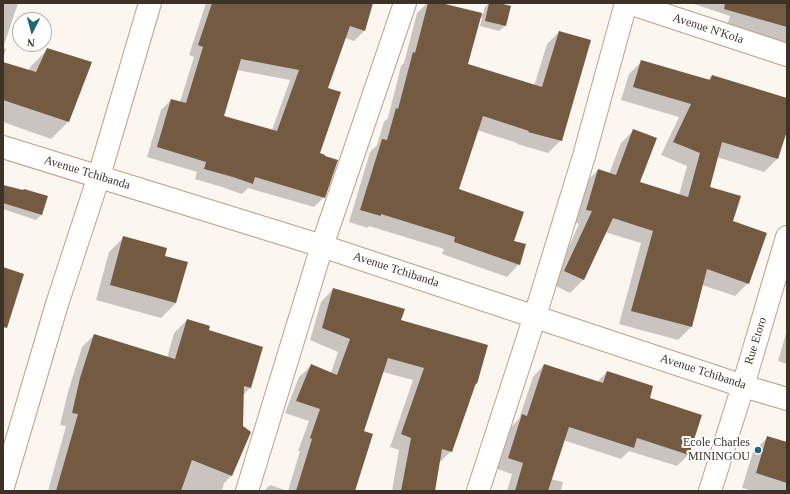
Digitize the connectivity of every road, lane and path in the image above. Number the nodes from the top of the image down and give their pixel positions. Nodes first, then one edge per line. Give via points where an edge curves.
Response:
1 (150, 3) edge
2 (405, 3) edge
3 (626, 3) edge
4 (629, 3) edge
5 (787, 55) edge
6 (3, 147) edge
7 (99, 176) junction
8 (787, 237) edge
9 (322, 246) junction
10 (535, 316) junction
11 (743, 386) junction
12 (787, 399) edge
13 (3, 487) edge
14 (247, 491) edge
15 (478, 491) edge
16 (710, 491) edge

1 - 7 street
2 - 9 street
3 - 10 street via 584,156
4 - 5 street, Avenue N'Kola
6 - 7 street, Avenue Tchibanda
7 - 9 street, Avenue Tchibanda
7 - 13 street via 57,304
8 - 11 street, Rue Etoro
9 - 10 street, Avenue Tchibanda
9 - 14 street
10 - 11 street, Avenue Tchibanda
10 - 15 street
11 - 12 street, Avenue Tchibanda
11 - 16 street, Rue Etoro

